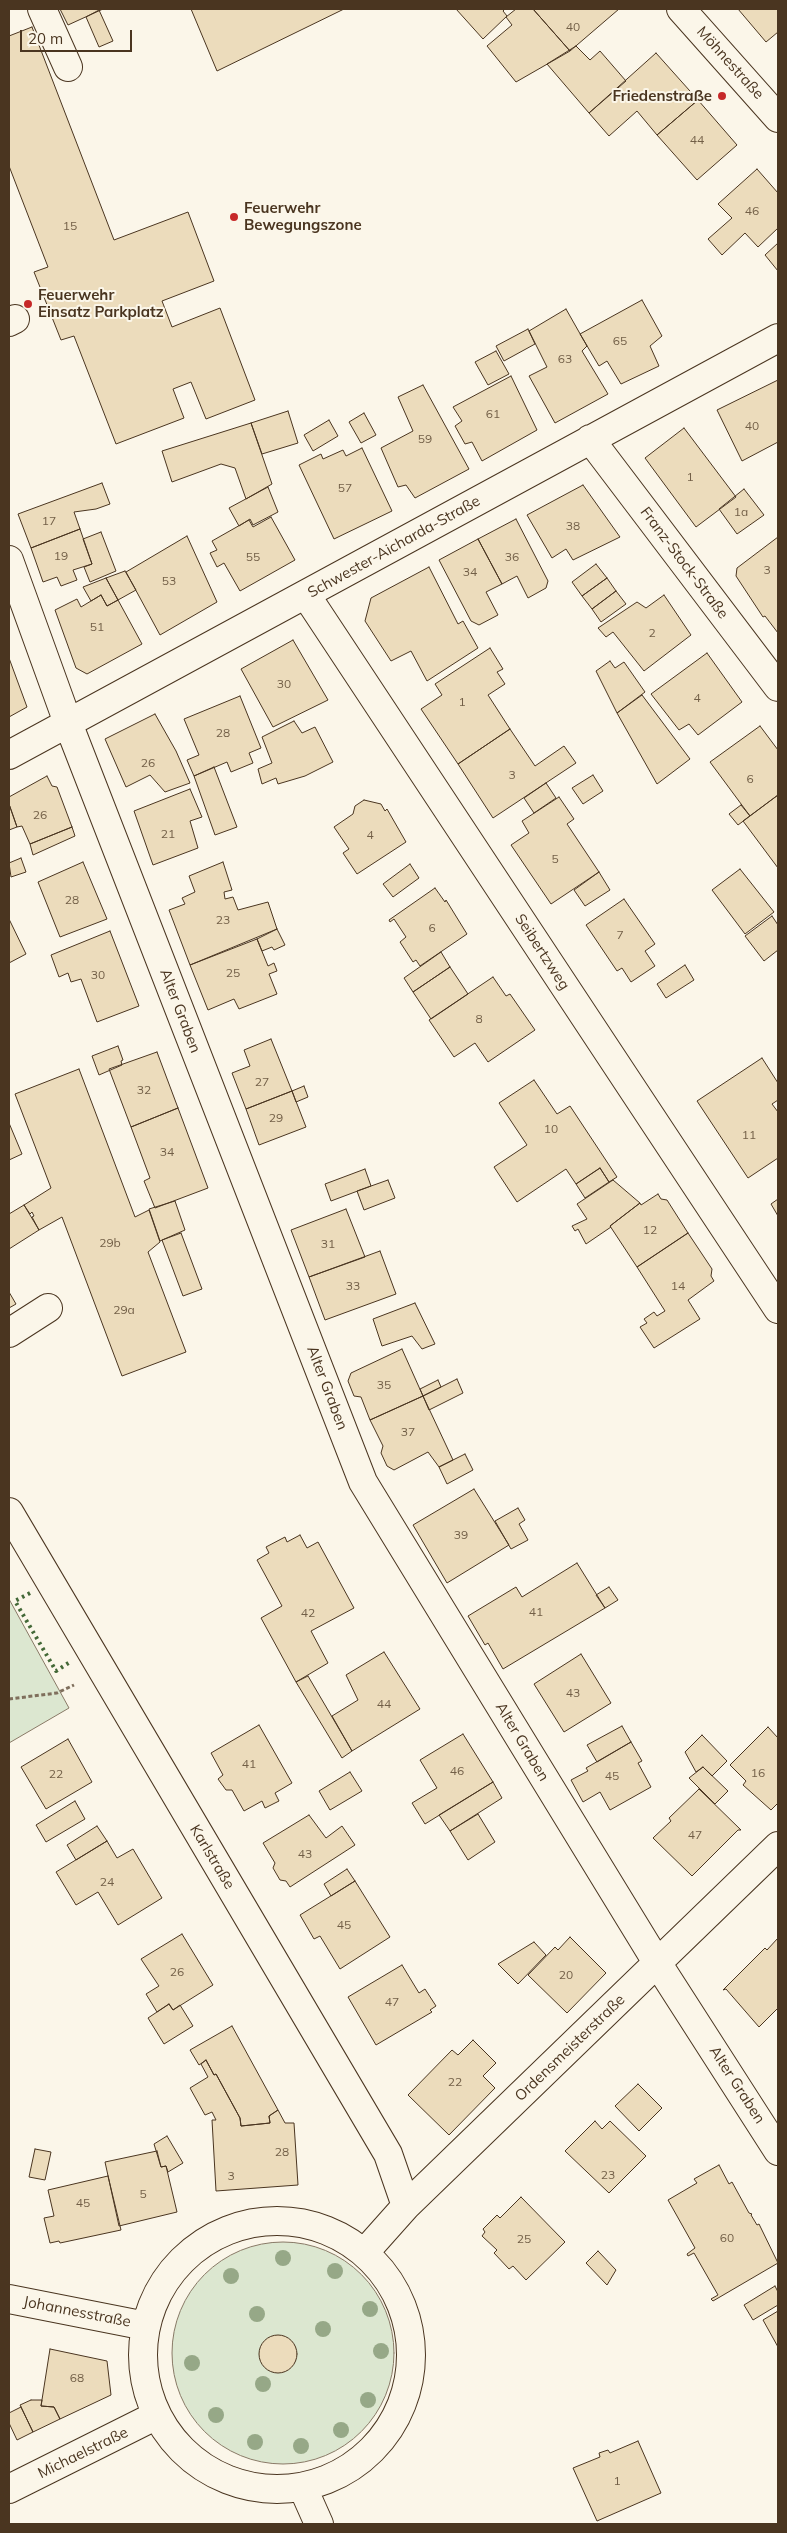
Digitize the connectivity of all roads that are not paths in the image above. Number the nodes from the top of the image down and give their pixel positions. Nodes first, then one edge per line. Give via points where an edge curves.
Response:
1 (42, 9) edge
2 (681, 9) edge
3 (68, 67) dead end
4 (778, 118) edge
5 (778, 338) edge
6 (590, 439) junction
7 (9, 560) edge
8 (306, 595) junction
9 (778, 687) edge
10 (68, 723) junction
11 (9, 755) edge
12 (48, 1308) dead end
13 (778, 1309) edge
14 (9, 1333) edge
15 (9, 1512) edge
16 (778, 1846) edge
17 (658, 1964) junction
18 (778, 2151) edge
19 (406, 2206) junction
20 (365, 2252) junction
21 (9, 2299) edge
22 (146, 2326) junction
23 (157, 2415) junction
24 (303, 2488) junction
25 (9, 2489) edge
26 (320, 2524) edge

1 - 3 street
2 - 4 street, Möhnestraße
5 - 6 street, Schwester-Aicharda-Straße
6 - 8 street, Schwester-Aicharda-Straße
6 - 9 street, Franz-Stock-Straße
7 - 10 street, Alter Graben
8 - 10 street, Schwester-Aicharda-Straße
8 - 13 street, Seibertzweg
10 - 11 street, Schwester-Aicharda-Straße
10 - 17 street, Alter Graben via 363,1482
12 - 14 street
15 - 19 street, Karlstraße via 388,2154
16 - 17 street, Ordensmeisterstraße
17 - 18 street, Alter Graben
17 - 19 street, Ordensmeisterstraße
19 - 20 street, Ordensmeisterstraße
20 - 22 street via 330,2230 294,2221 251,2222 214,2235 183,2259 154,2301
20 - 24 street via 394,2286 409,2322 412,2358 407,2394 392,2427 353,2466
21 - 22 street, Johannesstraße
22 - 23 street via 143,2346 145,2381
23 - 24 street via 178,2446 208,2470 248,2487
23 - 25 street, Michaelstraße
24 - 26 street

